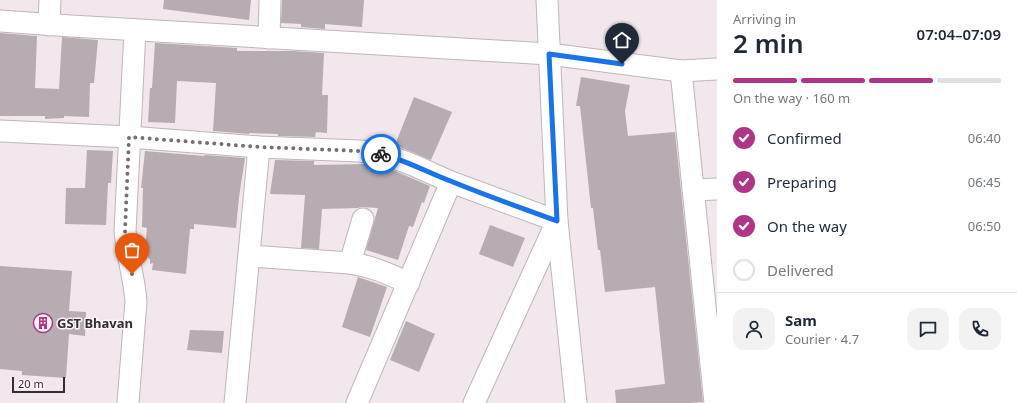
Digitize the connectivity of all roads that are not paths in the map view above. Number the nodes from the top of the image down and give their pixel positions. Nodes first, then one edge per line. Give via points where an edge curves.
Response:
1 (50, 0) edge
2 (270, 0) edge
3 (547, 0) edge
4 (0, 20) edge
5 (49, 25) junction
6 (135, 30) junction
7 (269, 38) junction
8 (549, 54) junction
9 (717, 69) edge
10 (681, 71) junction
11 (0, 132) edge
12 (129, 137) junction
13 (259, 147) junction
14 (451, 182) junction
15 (717, 189) edge
16 (693, 190) junction
17 (363, 219) dead end
18 (557, 221) junction
19 (249, 256) junction
20 (350, 263) junction
21 (409, 283) junction
22 (711, 297) edge
23 (128, 403) edge
24 (235, 403) edge
25 (357, 403) edge
26 (474, 403) edge
27 (576, 403) edge
28 (715, 403) edge

1 - 5 street
2 - 7 street
3 - 8 street
4 - 5 street
5 - 6 street
6 - 7 street
6 - 12 street
7 - 8 street
8 - 10 street
8 - 18 street
9 - 10 street
10 - 16 street
11 - 12 street
12 - 13 street
12 - 23 street via 125,231 136,301
13 - 14 street via 375,153 413,165
13 - 19 street
14 - 18 street
14 - 21 street
15 - 16 street
16 - 22 street
17 - 20 street
18 - 26 street
18 - 27 street
19 - 20 street
19 - 24 street
20 - 21 street via 375,268
21 - 25 street
22 - 28 street

